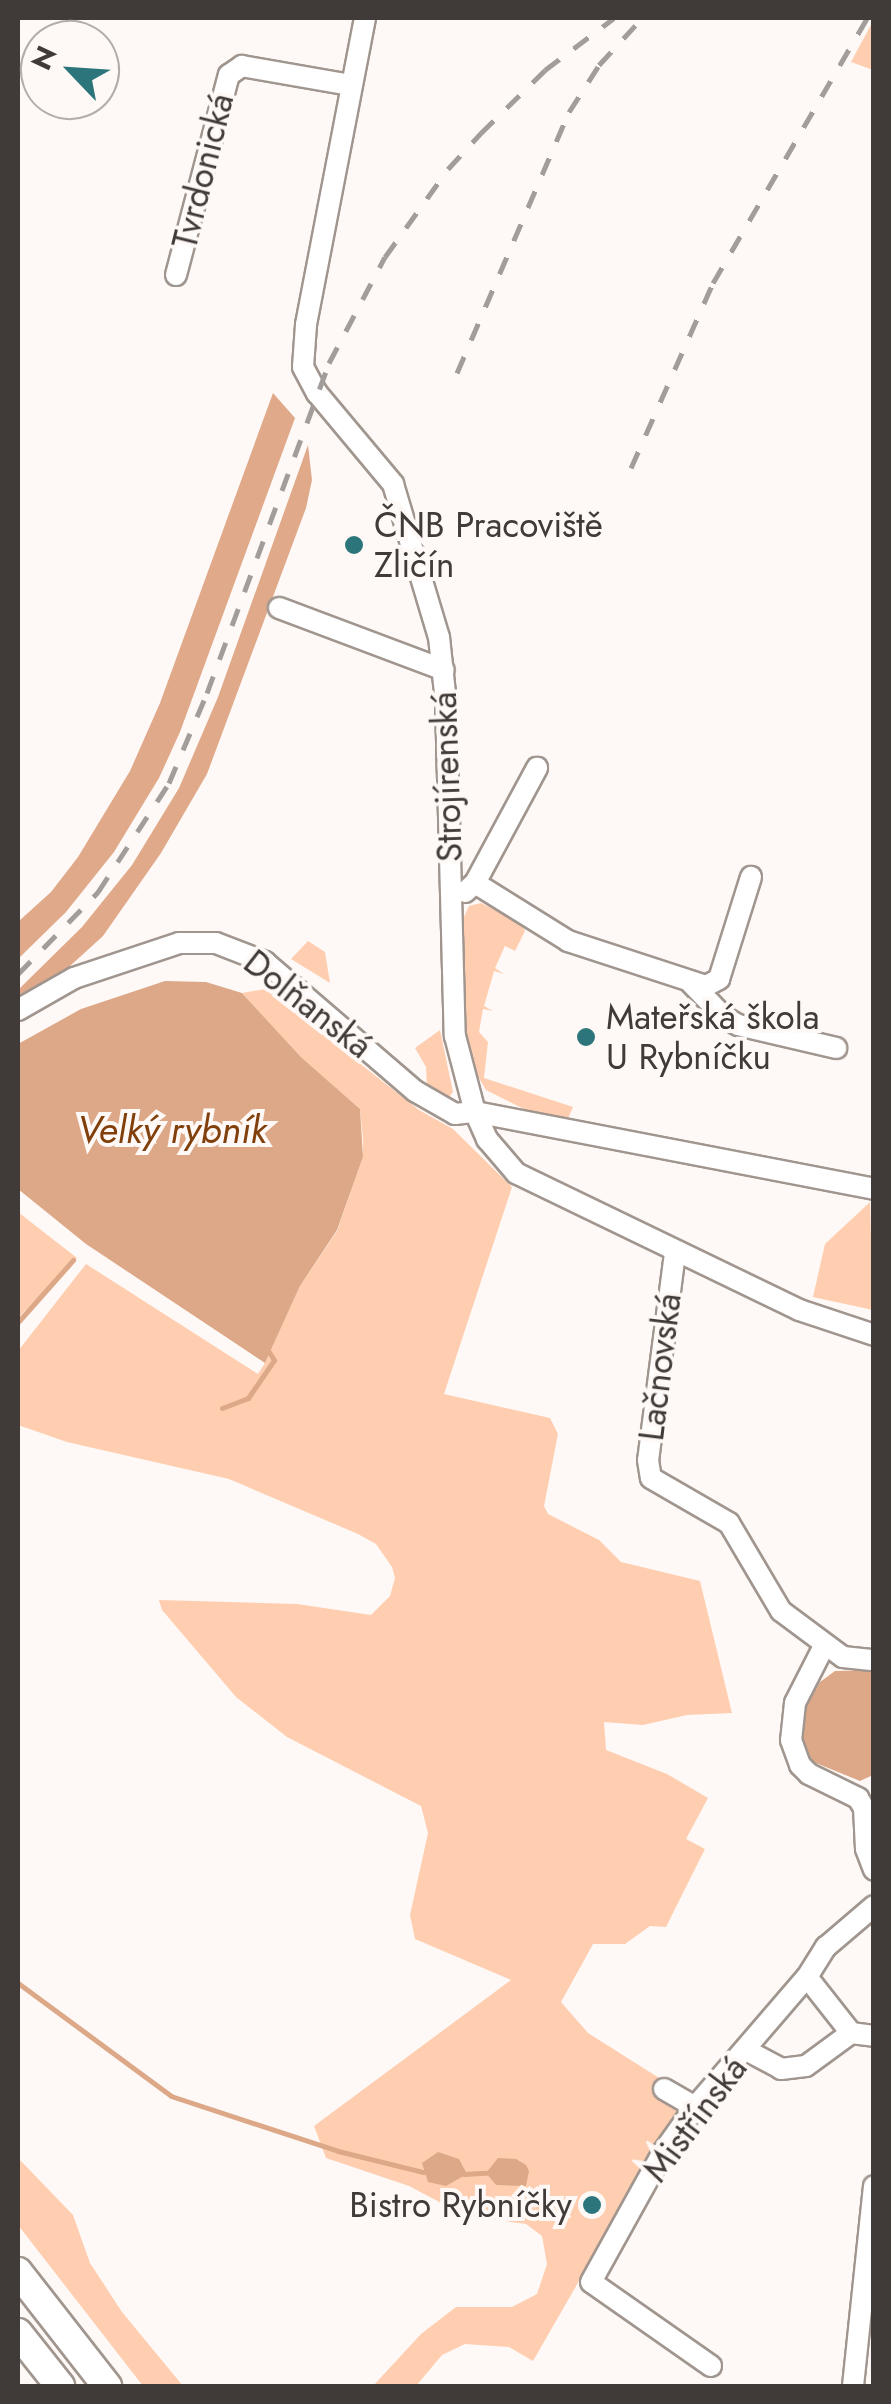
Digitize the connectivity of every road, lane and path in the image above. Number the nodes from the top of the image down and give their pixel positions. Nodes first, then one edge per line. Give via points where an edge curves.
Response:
1 (365, 18) edge
2 (351, 84) junction
3 (176, 274) dead end
4 (279, 608) dead end
5 (444, 670) junction
6 (538, 768) dead end
7 (751, 877) dead end
8 (475, 883) junction
9 (452, 902) junction
10 (692, 983) junction
11 (18, 1010) edge
12 (836, 1048) dead end
13 (475, 1112) junction
14 (874, 1189) edge
15 (675, 1253) junction
16 (874, 1335) edge
17 (824, 1646) junction
18 (874, 1660) edge
19 (874, 1870) edge
20 (874, 1906) edge
21 (807, 1977) junction
22 (850, 2033) junction
23 (874, 2036) edge
24 (746, 2050) junction
25 (664, 2088) dead end
26 (696, 2107) junction
27 (874, 2186) edge
28 (873, 2194) edge
29 (18, 2272) edge
30 (18, 2332) edge
31 (865, 2351) edge
32 (711, 2366) dead end
33 (60, 2386) edge
34 (108, 2386) edge
35 (853, 2386) edge

1 - 2 street, Strojírenská
2 - 3 street, Tvrdonická via 242,66 229,75
2 - 5 street, Strojírenská via 302,367 394,484
4 - 5 street
5 - 9 street, Strojírenská
6 - 8 street
7 - 10 street via 720,980
8 - 9 street
8 - 10 street via 568,941
9 - 13 street, Strojírenská via 455,1036
10 - 12 street via 738,1025
11 - 13 street, Dolňanská via 74,978 179,943 216,943 265,962 433,1104 455,1114
13 - 14 street, Dolňanská
13 - 15 street, Strojírenská via 487,1139 516,1173
15 - 16 street, Strojírenská via 799,1310
15 - 17 street, Lačnovská via 649,1474 661,1488 729,1523 775,1605
17 - 18 street, Lačnovská via 843,1657
17 - 19 street via 795,1703 791,1740 809,1774 858,1798
20 - 21 street, Mistřínská via 826,1948
21 - 22 street
21 - 24 street, Mistřínská
22 - 23 street
22 - 24 street via 806,2066 780,2069
24 - 26 street, Mistřínská
25 - 26 street
26 - 32 street, Mistřínská via 662,2152 591,2282
27 - 28 street
28 - 31 street
29 - 34 highway
30 - 33 highway
31 - 35 street

